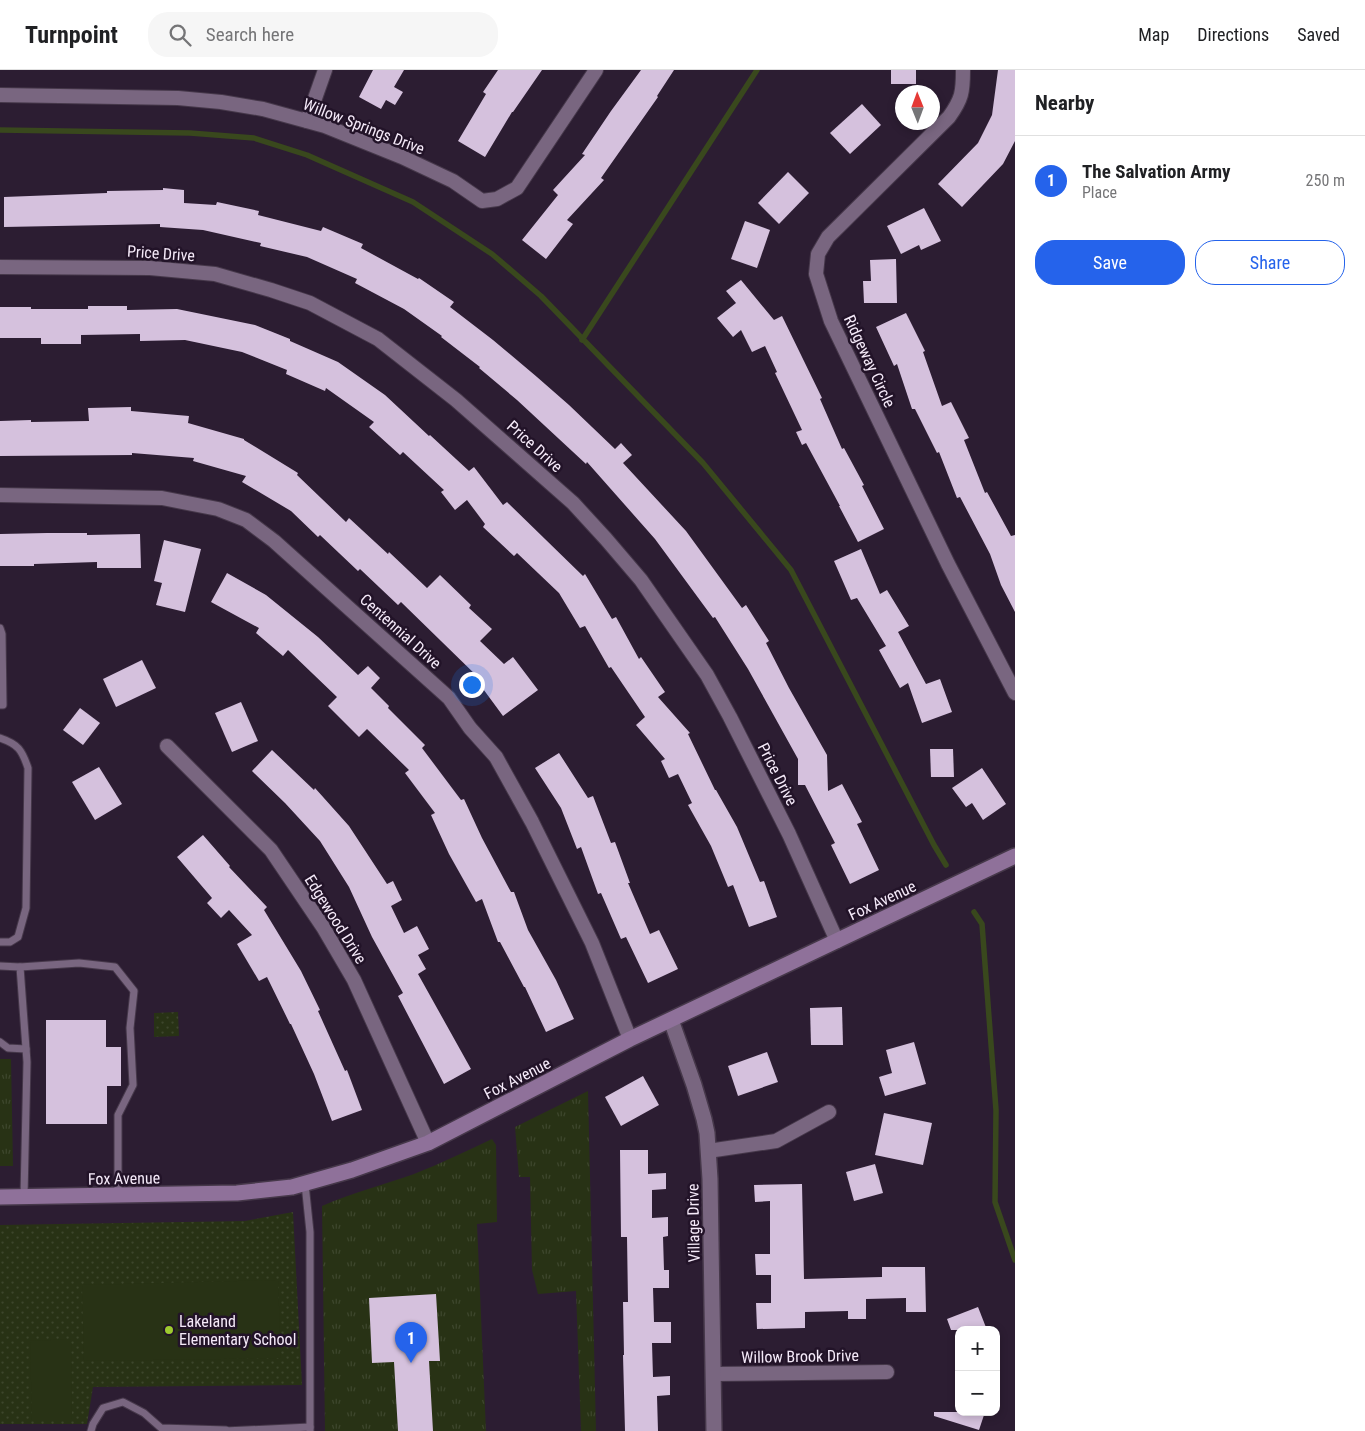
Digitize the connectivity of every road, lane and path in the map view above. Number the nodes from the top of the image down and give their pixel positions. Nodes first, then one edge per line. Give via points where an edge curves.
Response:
1 (325, 70) edge
2 (596, 70) edge
3 (963, 70) edge
4 (0, 95) edge
5 (307, 121) junction
6 (0, 267) edge
7 (0, 495) edge
8 (0, 628) edge
9 (1015, 693) edge
10 (0, 705) edge
11 (0, 738) edge
12 (167, 746) dead end
13 (1015, 856) edge
14 (837, 941) junction
15 (0, 942) edge
16 (0, 966) edge
17 (20, 968) junction
18 (671, 1020) junction
19 (630, 1039) junction
20 (0, 1042) edge
21 (26, 1049) junction
22 (829, 1112) dead end
23 (428, 1143) junction
24 (708, 1152) junction
25 (305, 1184) junction
26 (118, 1195) junction
27 (24, 1197) junction
28 (0, 1198) edge
29 (887, 1372) dead end
30 (714, 1374) junction
31 (310, 1429) edge
32 (226, 1430) edge
33 (91, 1431) edge
34 (714, 1431) edge

1 - 5 street
2 - 5 street, Willow Springs Drive via 517,188 498,199 482,201 453,181 410,161
3 - 9 street, Ridgeway Circle via 959,104 949,118 828,237 818,254 816,274 830,321 948,564
4 - 5 street, Willow Springs Drive via 178,98 263,109
6 - 14 street, Price Drive via 150,268 215,274 272,290 310,303 378,339 456,400 573,503 641,580 707,676 730,717 789,834
7 - 19 street, Centennial Drive via 162,498 218,509 246,520 274,541 450,698 470,728 496,757 592,943
8 - 10 lane via 3,705
11 - 15 lane via 18,746 28,768 26,908 18,937 10,942
12 - 23 street, Edgewood Drive via 272,850 323,927 354,980
13 - 14 main road, Fox Avenue
14 - 18 main road, Fox Avenue
16 - 17 lane
17 - 21 lane
17 - 26 lane via 79,964 115,967 134,991 130,1028 133,1085 118,1115
18 - 19 main road, Fox Avenue
18 - 24 street, Village Drive via 699,1101
19 - 23 main road, Fox Avenue
20 - 21 lane via 8,1048
21 - 27 lane
22 - 24 street via 776,1141
23 - 25 main road, Fox Avenue
24 - 30 street, Village Drive
25 - 26 main road, Fox Avenue via 237,1193
25 - 31 lane via 310,1232
26 - 27 main road, Fox Avenue
27 - 28 main road, Fox Avenue
29 - 30 street, Willow Brook Drive
30 - 34 street, Village Drive
31 - 32 lane
32 - 33 lane via 161,1428 144,1413 123,1402 103,1408

